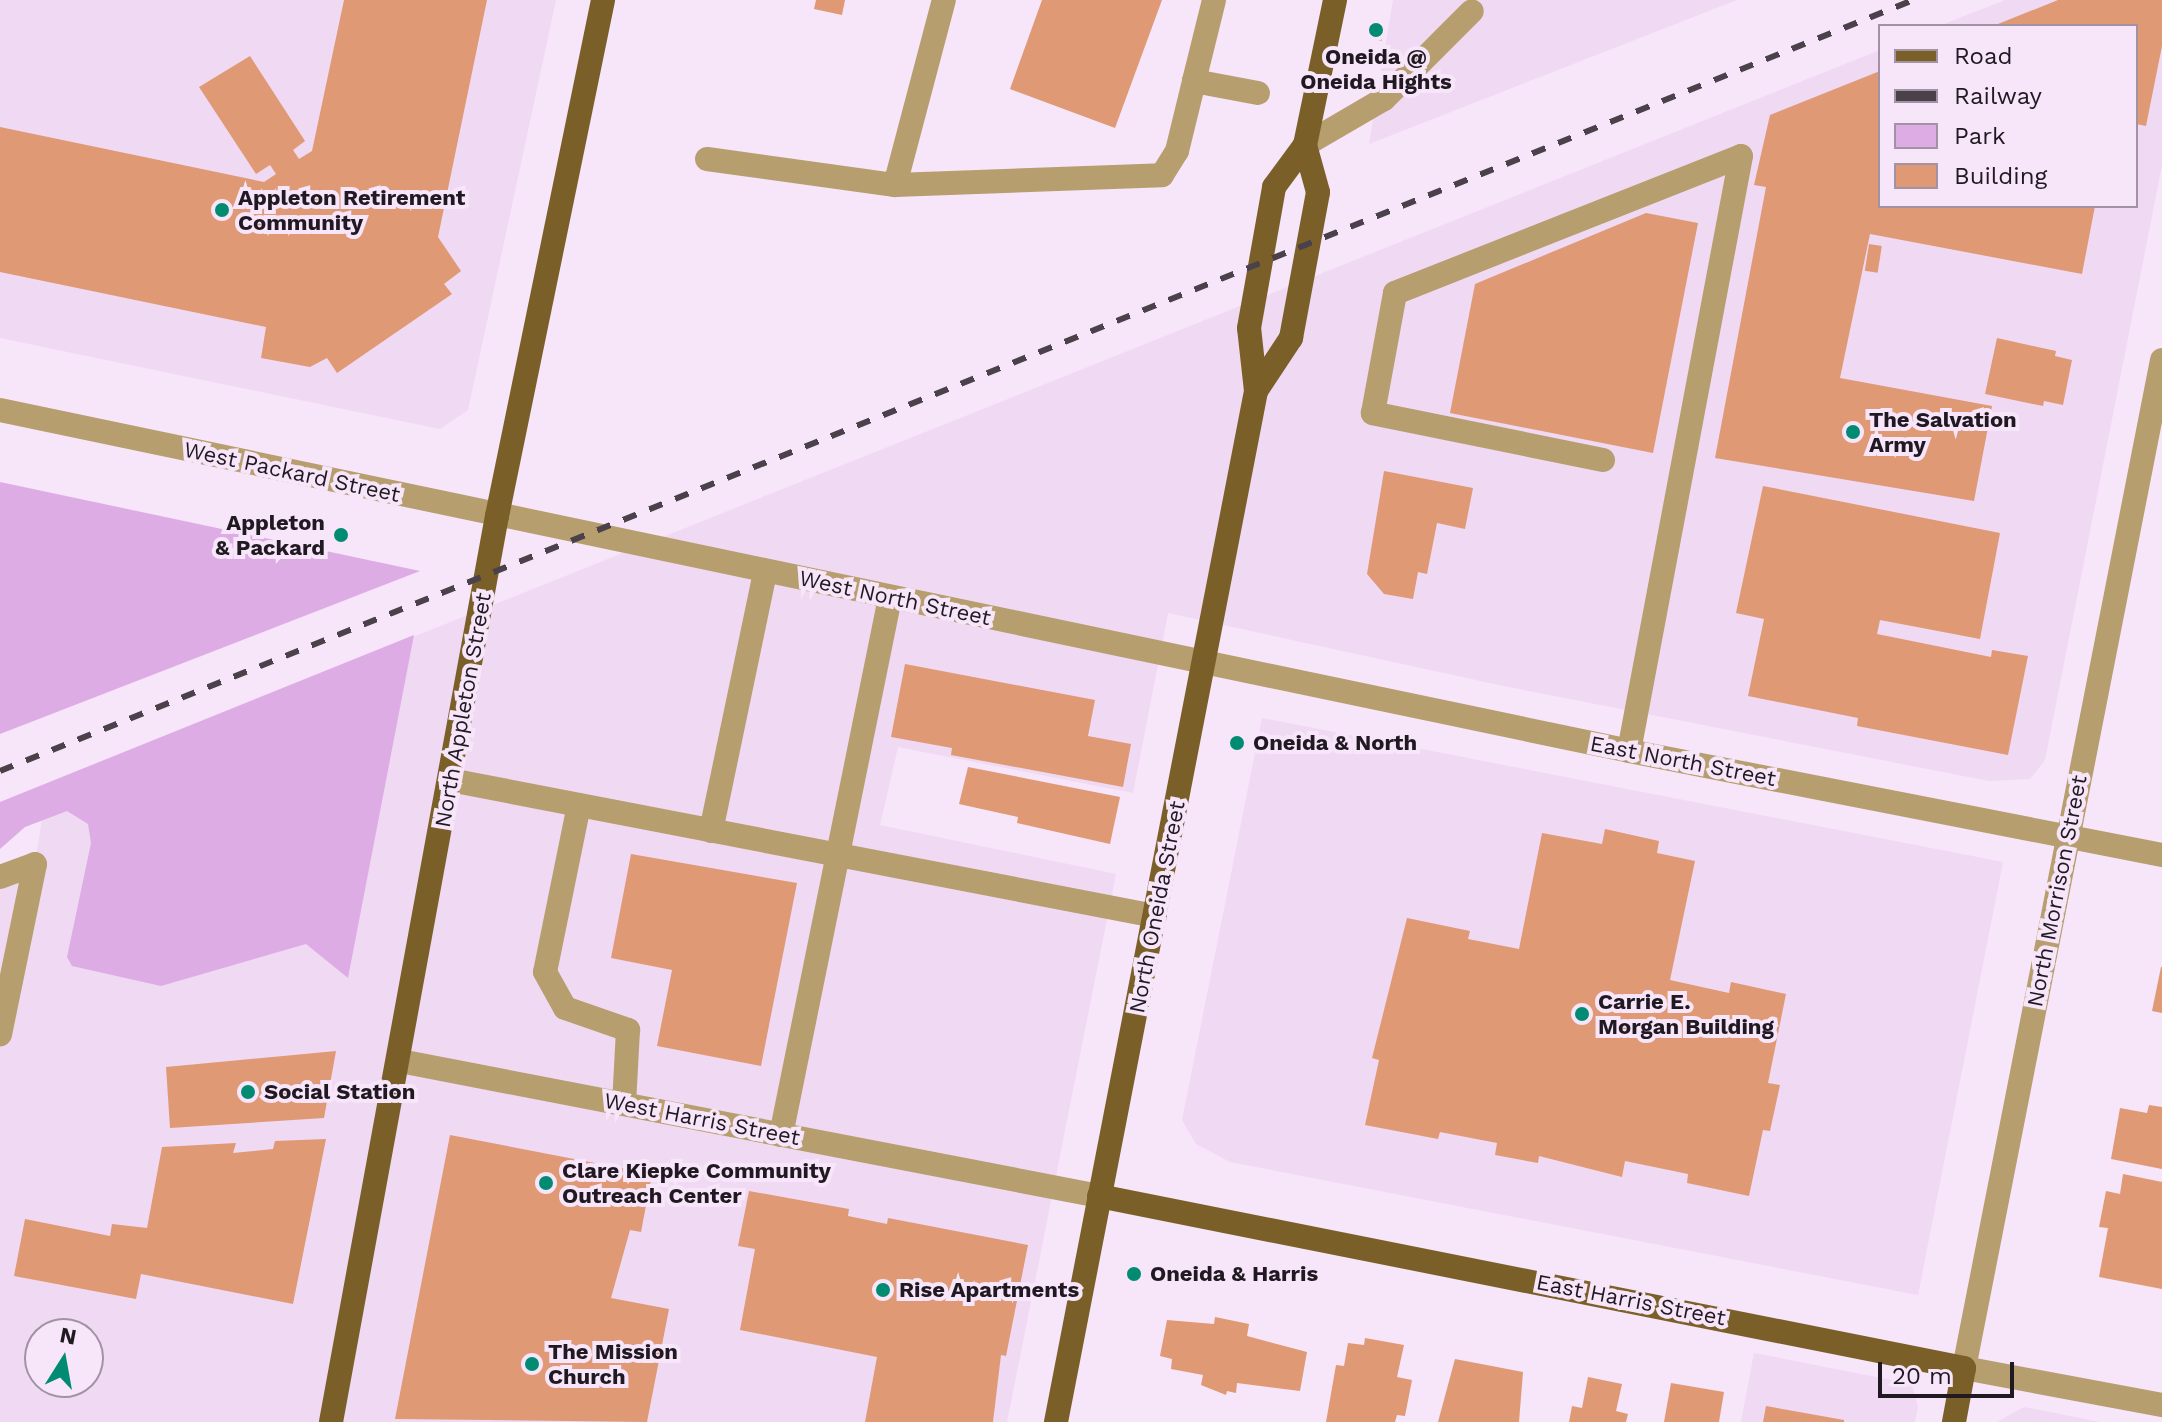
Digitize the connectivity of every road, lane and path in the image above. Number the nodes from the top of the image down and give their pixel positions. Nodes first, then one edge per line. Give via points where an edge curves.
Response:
1 (603, 0) edge
2 (944, 0) edge
3 (1214, 0) edge
4 (1335, 0) edge
5 (1472, 11) dead end
6 (1194, 81) junction
7 (1258, 93) dead end
8 (1305, 145) junction
9 (707, 159) dead end
10 (895, 185) junction
11 (2162, 360) edge
12 (1256, 391) junction
13 (0, 410) edge
14 (1603, 460) dead end
15 (497, 516) junction
16 (584, 534) joint
17 (765, 572) junction
18 (890, 598) junction
19 (1205, 663) junction
20 (1629, 751) junction
21 (450, 780) junction
22 (579, 805) junction
23 (711, 831) junction
24 (2068, 837) junction
25 (838, 855) junction
26 (2162, 855) edge
27 (0, 877) edge
28 (1155, 916) junction
29 (0, 1034) edge
30 (400, 1061) junction
31 (624, 1104) junction
32 (781, 1135) junction
33 (1099, 1196) junction
34 (1964, 1368) junction
35 (2162, 1405) edge
36 (331, 1422) edge
37 (1056, 1422) edge
38 (1954, 1422) edge

1 - 15 main road, North Appleton Street
2 - 10 street
3 - 6 street
4 - 8 main road, North Oneida Street
5 - 8 street via 1384,99
6 - 7 street
6 - 10 street via 1177,151 1162,175
8 - 12 main road, North Oneida Street via 1274,187 1249,328
8 - 12 main road, North Oneida Street via 1318,192 1291,338
9 - 10 street
11 - 24 street, North Morrison Street
12 - 19 main road, North Oneida Street
13 - 15 street, West Packard Street
14 - 20 street via 1373,413 1395,293 1741,156
15 - 16 street, West Packard Street
15 - 21 main road, North Appleton Street
16 - 17 street, West North Street
17 - 18 street, West North Street
17 - 23 street
18 - 19 street, West North Street
18 - 25 street
19 - 20 street, East North Street
19 - 28 main road, North Oneida Street
20 - 24 street, East North Street
21 - 22 street
21 - 30 main road, North Appleton Street
22 - 23 street
22 - 31 street via 545,972 565,1008 628,1030
23 - 25 street
24 - 26 street, East North Street
24 - 34 street, North Morrison Street
25 - 28 street
25 - 32 street
27 - 29 street via 35,864
28 - 33 main road, North Oneida Street
30 - 31 street, West Harris Street
30 - 36 main road, North Appleton Street
31 - 32 street, West Harris Street
32 - 33 street, West Harris Street
33 - 34 main road, East Harris Street
33 - 37 main road, North Oneida Street
34 - 35 street, East Harris Street
34 - 38 main road, North Morrison Street

